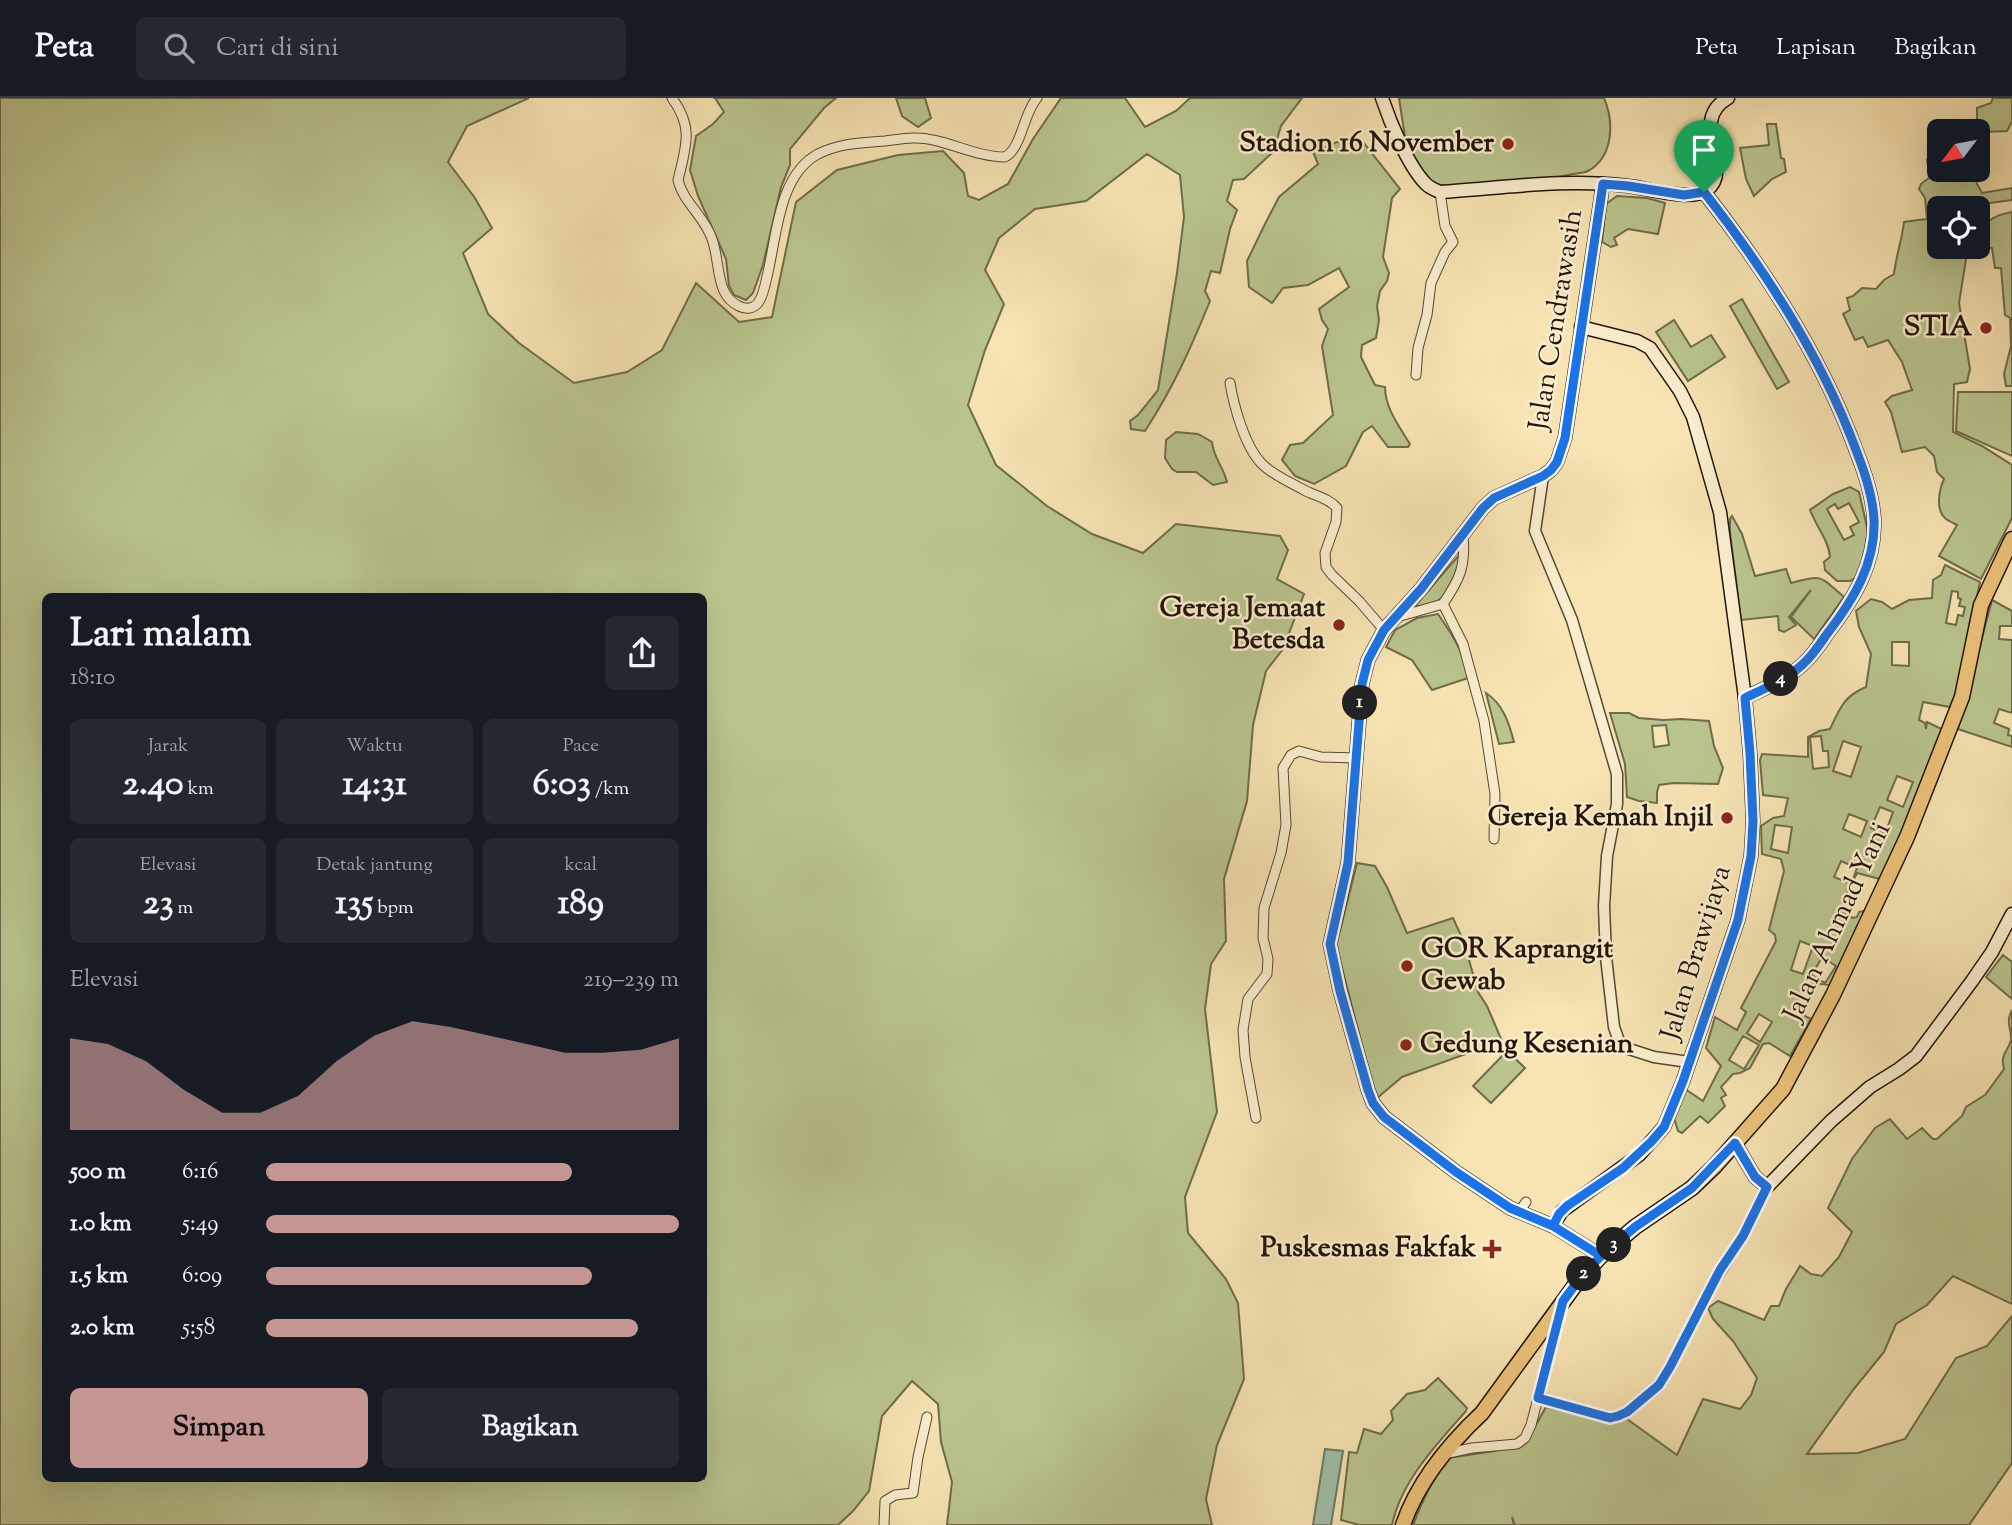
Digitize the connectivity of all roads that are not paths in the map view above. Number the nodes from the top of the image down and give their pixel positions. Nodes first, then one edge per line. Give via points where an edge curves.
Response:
1 (672, 98) edge
2 (1037, 98) edge
3 (1382, 98) edge
4 (1728, 98) edge
5 (1603, 184) junction
6 (1440, 192) junction
7 (1704, 192) junction
8 (1581, 327) junction
9 (1416, 374) dead end
10 (1230, 383) dead end
11 (1543, 476) junction
12 (1463, 535) junction
13 (2012, 539) edge
14 (1443, 604) junction
15 (1395, 618) junction
16 (1384, 630) junction
17 (1745, 698) junction
18 (1357, 758) junction
19 (1494, 839) dead end
20 (2012, 914) edge
21 (1689, 1062) junction
22 (1256, 1118) dead end
23 (1735, 1143) junction
24 (1767, 1187) junction
25 (1553, 1226) junction
26 (1601, 1256) junction
27 (1563, 1301) junction
28 (1538, 1398) junction
29 (927, 1417) dead end
30 (1443, 1454) junction
31 (884, 1525) edge
32 (1403, 1525) edge

1 - 2 street via 683,116 687,136 679,186 712,238 724,292 734,304 747,307 759,301 784,199 808,161 851,142 913,138 1005,157 1013,150
3 - 6 main road via 1409,159 1425,183
4 - 7 main road via 1711,116 1715,175
5 - 6 main road
5 - 7 main road via 1684,195
5 - 8 main road, Jalan Cendrawasih
6 - 9 street via 1445,226 1453,242 1431,283
7 - 17 main road via 1806,341 1855,447 1874,520 1865,574 1836,622 1805,663
8 - 11 main road, Jalan Cendrawasih via 1565,438 1557,462
8 - 17 main road, Jalan Brawijaya via 1650,348 1688,406 1720,512
10 - 16 street via 1237,413 1262,464 1337,508 1325,553 1326,567
11 - 12 main road via 1494,498
11 - 21 street via 1535,531 1572,620 1617,774 1604,906 1614,1027 1619,1041 1629,1049
12 - 14 street via 1462,573
12 - 15 main road
13 - 23 main road, Jalan Ahmad Yani via 1981,605 1962,697 1898,859 1797,1064 1778,1096
14 - 15 street
14 - 19 street via 1466,653 1484,721 1496,794
15 - 16 main road
16 - 18 main road via 1362,684
17 - 21 main road, Jalan Brawijaya via 1751,856 1738,920
18 - 22 street via 1299,751 1283,768 1286,825 1265,908 1267,974 1248,999 1243,1030
18 - 25 main road via 1348,863 1330,944 1373,1103 1384,1117 1456,1172
20 - 24 main road via 1992,952 1916,1056 1831,1121
21 - 25 main road, Jalan Brawijaya via 1664,1127 1623,1168 1567,1206
23 - 24 main road via 1755,1177
23 - 26 main road, Jalan Ahmad Yani via 1692,1188
24 - 28 street via 1670,1367 1651,1393 1614,1418
25 - 26 main road
26 - 27 main road, Jalan Ahmad Yani
27 - 28 street
27 - 30 main road, Jalan Ahmad Yani via 1482,1413
28 - 30 street via 1527,1434 1517,1444
29 - 31 street via 913,1493 885,1501
30 - 32 main road, Jalan Ahmad Yani

